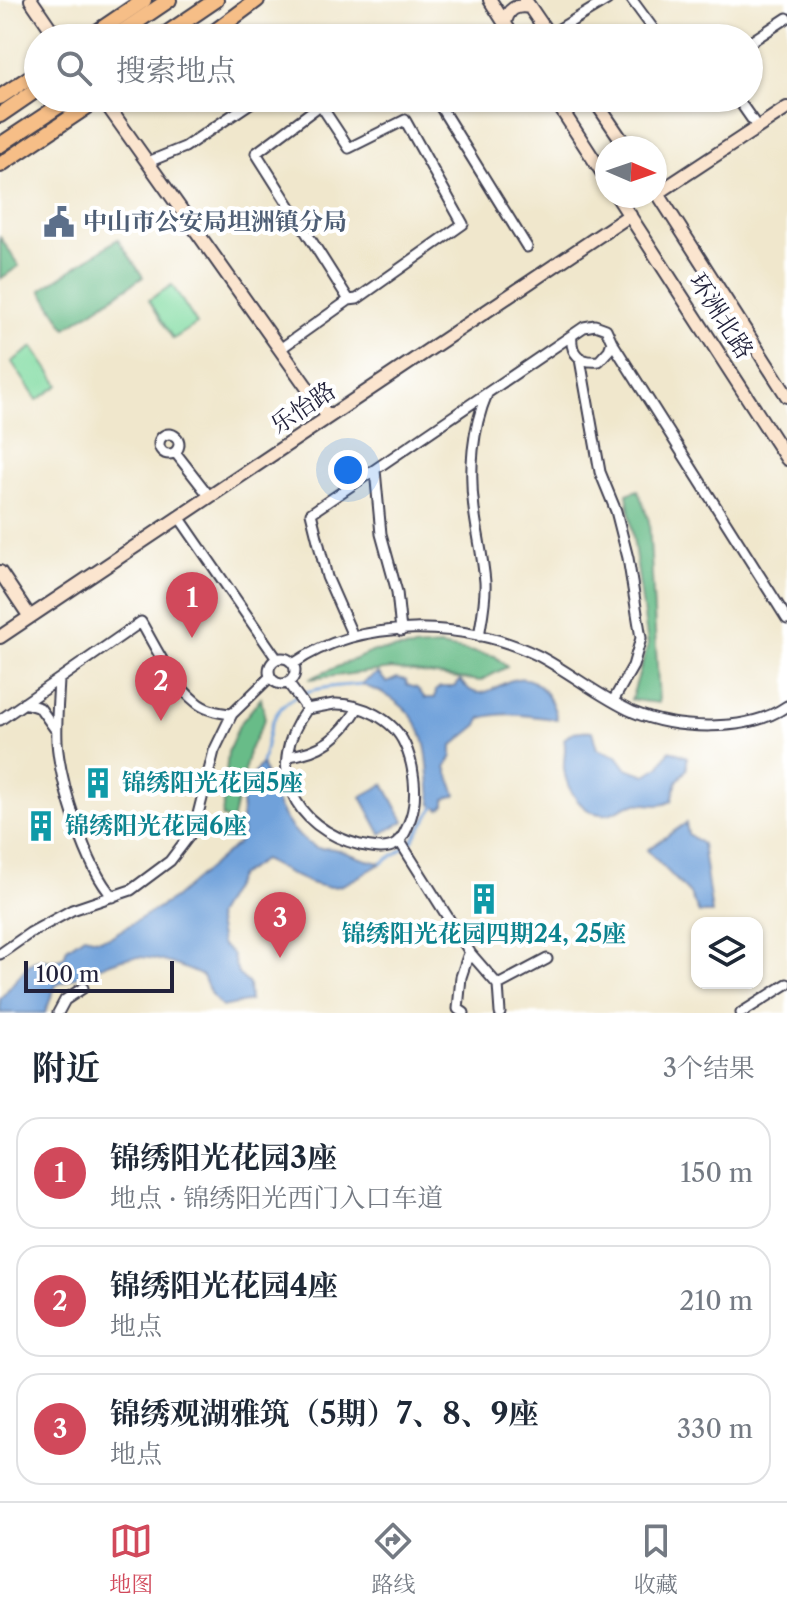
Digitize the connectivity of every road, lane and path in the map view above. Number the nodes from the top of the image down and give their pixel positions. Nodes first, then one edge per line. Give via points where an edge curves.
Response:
1 (31, 0) edge
2 (144, 0) edge
3 (169, 0) edge
4 (216, 0) edge
5 (257, 0) edge
6 (490, 0) edge
7 (607, 0) edge
8 (632, 0) edge
9 (528, 4) edge
10 (787, 18) edge
11 (505, 23) joint
12 (47, 24) edge
13 (109, 24) edge
14 (134, 24) edge
15 (181, 24) edge
16 (225, 24) edge
17 (542, 24) edge
18 (569, 24) edge
19 (650, 24) edge
20 (763, 34) edge
21 (24, 81) edge
22 (0, 97) edge
23 (24, 99) edge
24 (787, 108) edge
25 (50, 112) edge
26 (80, 112) edge
27 (111, 112) edge
28 (231, 112) edge
29 (237, 112) edge
30 (311, 112) edge
31 (325, 112) edge
32 (444, 112) edge
33 (563, 112) edge
34 (603, 112) edge
35 (747, 112) edge
36 (0, 115) edge
37 (758, 128) junction
38 (619, 136) edge
39 (0, 145) edge
40 (183, 148) junction
41 (595, 161) edge
42 (148, 162) junction
43 (0, 165) edge
44 (667, 185) edge
45 (667, 207) edge
46 (625, 208) edge
47 (630, 215) junction
48 (527, 247) dead end
49 (349, 300) junction
50 (572, 335) junction
51 (612, 342) junction
52 (280, 349) junction
53 (580, 359) junction
54 (487, 394) junction
55 (787, 396) edge
56 (328, 417) junction
57 (175, 452) dead end
58 (785, 454) edge
59 (375, 470) junction
60 (210, 497) junction
61 (179, 517) junction
62 (0, 572) edge
63 (30, 617) junction
64 (787, 619) edge
65 (401, 631) junction
66 (353, 636) junction
67 (479, 636) junction
68 (0, 637) edge
69 (277, 659) junction
70 (293, 664) junction
71 (270, 677) junction
72 (59, 680) junction
73 (288, 683) junction
74 (613, 701) junction
75 (24, 703) junction
76 (787, 706) edge
77 (358, 708) junction
78 (307, 709) junction
79 (232, 714) junction
80 (0, 720) edge
81 (57, 732) junction
82 (287, 756) junction
83 (399, 840) junction
84 (113, 897) junction
85 (0, 954) edge
86 (468, 956) dead end
87 (547, 959) dead end
88 (787, 984) edge
89 (498, 985) junction
90 (83, 988) dead end
91 (457, 1012) edge
92 (58, 1013) edge
93 (500, 1013) edge
94 (741, 1013) edge

1 - 12 street
2 - 13 main road
3 - 14 main road
4 - 15 main road
5 - 16 main road
6 - 11 street
7 - 18 street
8 - 19 street
9 - 11 street via 513,8
9 - 17 street
10 - 20 street
21 - 22 main road
23 - 36 main road
24 - 37 street
25 - 39 main road
26 - 43 main road
27 - 42 street
28 - 40 street
29 - 40 street
30 - 49 street via 256,153
31 - 49 street via 349,148 405,120 463,224
32 - 48 street
33 - 41 street
34 - 38 street
35 - 37 street
37 - 44 street
40 - 42 street
42 - 52 street
45 - 55 street, 环洲北路
46 - 47 street, 环洲北路
47 - 56 street, 乐怡路
47 - 58 street, 环洲北路
49 - 52 street
50 - 51 street via 595,325 606,329
50 - 53 street via 571,345
50 - 54 street
51 - 53 street via 599,361
51 - 64 street
52 - 56 street
53 - 74 street via 600,472 626,550 641,638 633,666
54 - 59 street
54 - 67 street via 473,440 473,505 485,583
56 - 60 street, 乐怡路
57 - 60 street
59 - 65 street via 381,534
59 - 66 street via 311,513 327,577
60 - 61 street, 乐怡路
61 - 63 street, 乐怡路
61 - 69 street
62 - 63 street
63 - 68 street, 乐怡路
65 - 66 street
65 - 67 street
66 - 70 street
67 - 74 street via 537,655
69 - 70 street
69 - 71 street
70 - 73 street via 295,673
71 - 73 street
71 - 79 street
72 - 75 street
72 - 79 street via 141,622 196,702
72 - 81 street
73 - 78 street
74 - 76 street via 654,718 711,727 758,719
75 - 80 street
75 - 81 street via 40,708
77 - 78 street via 334,704
77 - 82 street via 332,741 315,751
77 - 83 street via 388,723 409,755 414,808
78 - 82 street via 294,728
79 - 84 street via 214,751 189,836 156,873
81 - 84 street via 78,827 94,869
82 - 83 street via 291,788 311,822 366,846 387,847
83 - 89 street via 471,954
84 - 85 street via 50,922
86 - 91 street
87 - 89 street
88 - 94 street
89 - 93 street
90 - 92 street via 65,1000

